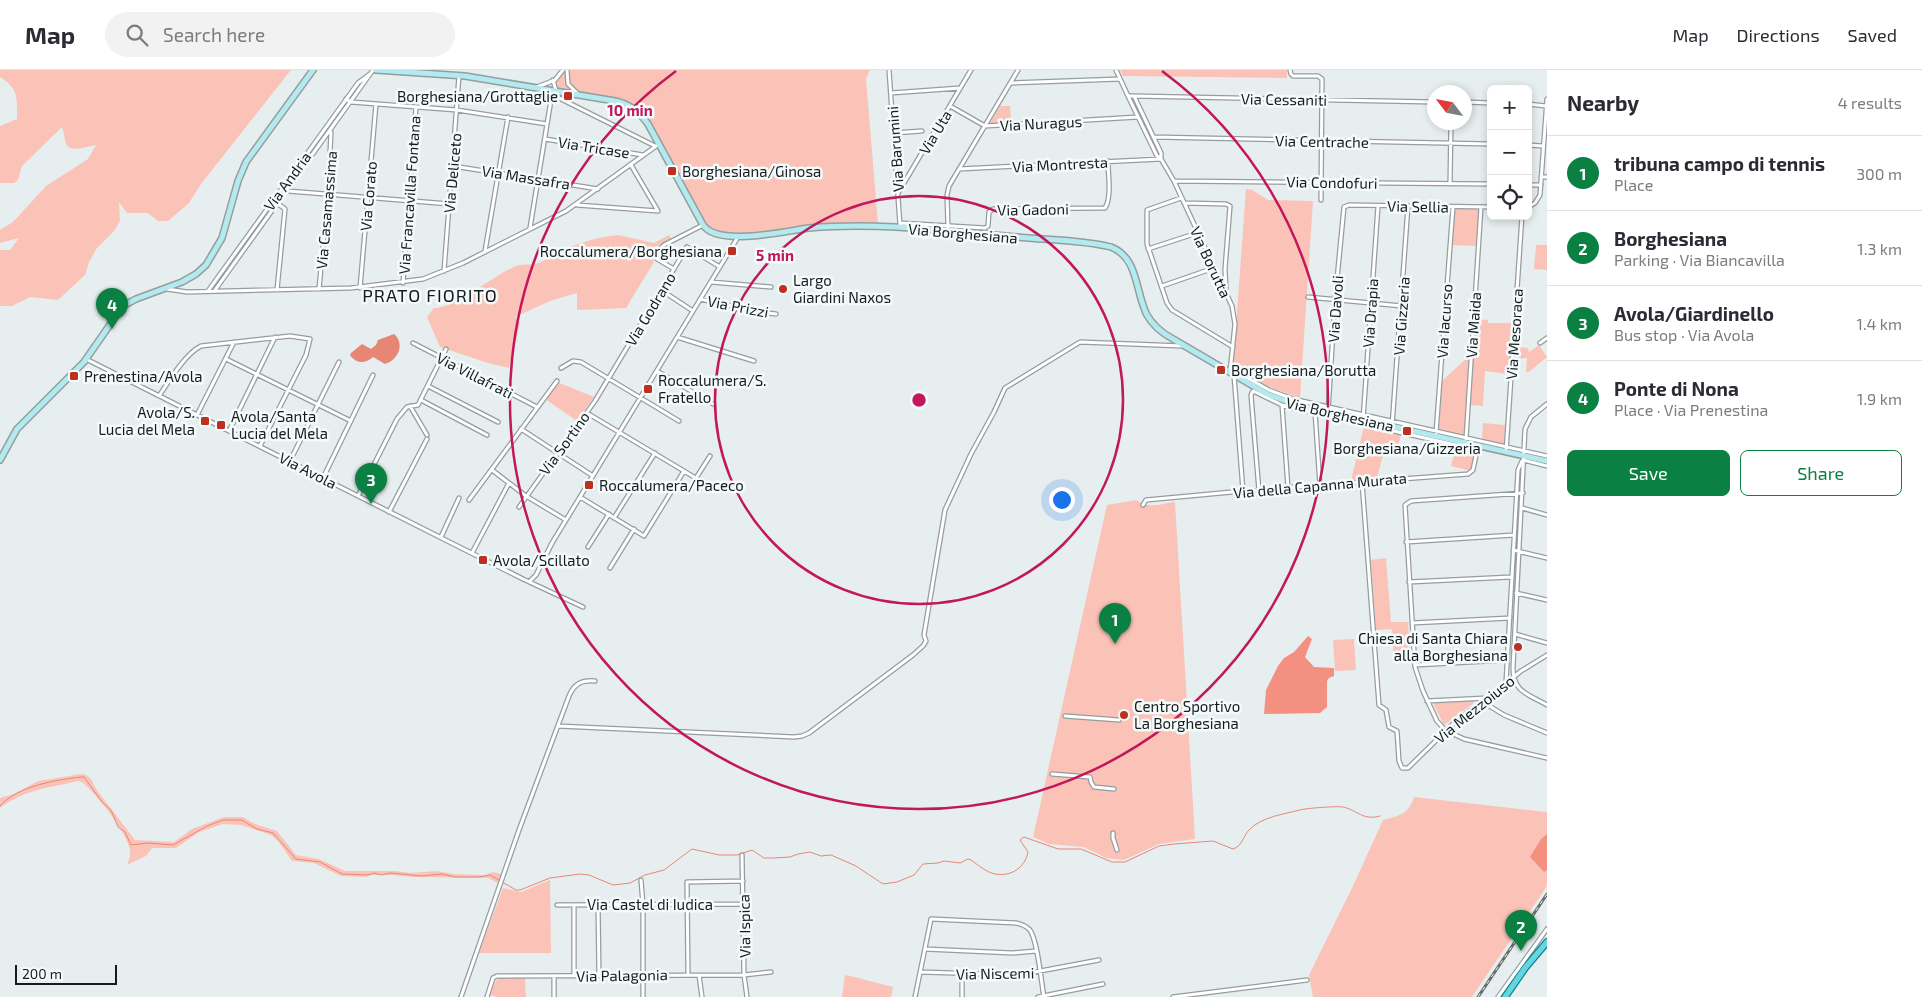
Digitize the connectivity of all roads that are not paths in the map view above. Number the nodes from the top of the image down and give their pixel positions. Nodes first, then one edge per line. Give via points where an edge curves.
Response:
1 (313, 70) edge
2 (374, 70) edge
3 (565, 70) edge
4 (889, 70) edge
5 (971, 70) edge
6 (1018, 70) edge
7 (1116, 70) edge
8 (1290, 70) edge
9 (370, 74) junction
10 (459, 76) junction
11 (1120, 79) junction
12 (553, 80) junction
13 (1010, 83) junction
14 (568, 84) junction
15 (536, 88) junction
16 (961, 88) junction
17 (563, 92) junction
18 (554, 93) junction
19 (891, 93) junction
20 (578, 95) junction
21 (1128, 96) junction
22 (1134, 96) junction
23 (346, 99) junction
24 (1547, 99) edge
25 (1322, 100) junction
26 (351, 102) junction
27 (1427, 102) edge
28 (1472, 102) edge
29 (1487, 103) edge
30 (376, 104) junction
31 (1532, 104) edge
32 (950, 106) junction
33 (1547, 106) edge
34 (416, 107) junction
35 (457, 110) junction
36 (508, 117) junction
37 (1138, 117) junction
38 (547, 124) junction
39 (985, 126) junction
40 (325, 128) junction
41 (1451, 130) edge
42 (331, 131) junction
43 (922, 131) dead end
44 (893, 133) junction
45 (1154, 137) junction
46 (545, 139) junction
47 (1322, 141) junction
48 (1451, 143) junction
49 (1487, 144) edge
50 (657, 145) junction
51 (1532, 145) edge
52 (1543, 146) junction
53 (644, 155) junction
54 (1161, 159) junction
55 (1108, 162) junction
56 (631, 165) junction
57 (453, 166) junction
58 (959, 169) junction
59 (498, 172) junction
60 (1547, 176) edge
61 (1541, 177) junction
62 (539, 179) junction
63 (1174, 181) junction
64 (1321, 182) junction
65 (1450, 184) junction
66 (1487, 184) edge
67 (1532, 185) edge
68 (1541, 185) junction
69 (598, 189) junction
70 (287, 191) junction
71 (898, 193) junction
72 (328, 194) junction
73 (368, 197) junction
74 (1181, 198) junction
75 (273, 200) junction
76 (409, 200) junction
77 (1321, 200) dead end
78 (278, 203) junction
79 (1184, 203) junction
80 (450, 204) junction
81 (576, 205) junction
82 (1532, 205) edge
83 (1345, 206) joint
84 (1378, 206) junction
85 (1408, 206) junction
86 (1453, 207) junction
87 (1481, 207) junction
88 (1487, 207) edge
89 (1522, 220) edge
90 (703, 226) junction
91 (900, 226) junction
92 (948, 227) junction
93 (530, 229) junction
94 (1197, 233) junction
95 (738, 236) junction
96 (1148, 249) junction
97 (485, 252) junction
98 (720, 267) junction
99 (1214, 268) junction
100 (674, 269) junction
101 (444, 271) junction
102 (711, 282) junction
103 (403, 283) junction
104 (1162, 286) junction
105 (771, 287) dead end
106 (166, 288) junction
107 (360, 288) junction
108 (319, 289) junction
109 (215, 290) junction
110 (278, 290) junction
111 (661, 290) junction
112 (208, 291) junction
113 (1226, 292) junction
114 (1308, 297) dead end
115 (700, 299) junction
116 (1335, 300) junction
117 (1370, 303) junction
118 (1402, 306) junction
119 (693, 311) junction
120 (776, 314) dead end
121 (275, 337) junction
122 (677, 337) junction
123 (1547, 338) edge
124 (234, 342) junction
125 (413, 343) dead end
126 (1540, 343) dead end
127 (1184, 346) junction
128 (1232, 347) junction
129 (446, 349) dead end
130 (442, 358) junction
131 (86, 359) junction
132 (226, 359) junction
133 (754, 361) dead end
134 (339, 362) dead end
135 (560, 368) dead end
136 (657, 371) junction
137 (1231, 372) junction
138 (257, 374) junction
139 (373, 375) dead end
140 (608, 378) junction
141 (557, 380) dead end
142 (428, 386) junction
143 (288, 389) junction
144 (159, 396) junction
145 (640, 398) junction
146 (421, 400) junction
147 (1292, 401) junction
148 (713, 404) dead end
149 (1547, 404) edge
150 (318, 405) junction
151 (1282, 405) junction
152 (410, 406) junction
153 (538, 407) junction
154 (1328, 409) junction
155 (1315, 411) junction
156 (586, 413) junction
157 (197, 415) junction
158 (1363, 417) junction
159 (350, 421) junction
160 (679, 421) dead end
161 (498, 422) dead end
162 (1392, 424) junction
163 (521, 429) junction
164 (230, 431) junction
165 (620, 432) junction
166 (1436, 434) junction
167 (487, 435) dead end
168 (1466, 440) junction
169 (260, 446) junction
170 (1478, 448) junction
171 (1507, 449) junction
172 (654, 452) junction
173 (557, 454) junction
174 (1523, 455) junction
175 (710, 456) dead end
176 (1547, 456) edge
177 (0, 460) edge
178 (290, 461) junction
179 (1547, 461) edge
180 (1547, 466) edge
181 (492, 470) junction
182 (684, 471) junction
183 (593, 476) junction
184 (323, 478) junction
185 (1362, 482) junction
186 (509, 483) junction
187 (1320, 486) junction
188 (1288, 488) junction
189 (1243, 491) junction
190 (1259, 491) junction
191 (1523, 492) junction
192 (1517, 493) junction
193 (358, 496) junction
194 (526, 496) junction
195 (580, 497) junction
196 (459, 498) dead end
197 (469, 500) dead end
198 (1144, 505) dead end
199 (518, 507) dead end
200 (1522, 508) junction
201 (389, 512) junction
202 (609, 514) junction
203 (1547, 515) edge
204 (614, 518) junction
205 (566, 520) junction
206 (634, 529) junction
207 (1514, 535) junction
208 (441, 537) junction
209 (1406, 542) junction
210 (588, 547) dead end
211 (1513, 550) junction
212 (1520, 552) junction
213 (472, 553) junction
214 (1547, 558) edge
215 (610, 568) dead end
216 (1511, 577) junction
217 (530, 581) junction
218 (1409, 582) junction
219 (1511, 592) junction
220 (1517, 593) junction
221 (1547, 600) edge
222 (583, 607) dead end
223 (1510, 618) junction
224 (1412, 623) junction
225 (1515, 634) junction
226 (1547, 643) edge
227 (1547, 655) edge
228 (1507, 660) junction
229 (1415, 665) junction
230 (1513, 677) junction
231 (595, 681) dead end
232 (1506, 682) junction
233 (1488, 698) junction
234 (1427, 701) junction
235 (1483, 702) junction
236 (1547, 704) edge
237 (1065, 716) dead end
238 (1119, 720) dead end
239 (558, 726) junction
240 (1445, 730) junction
241 (1547, 733) edge
242 (1547, 758) edge
243 (1052, 774) dead end
244 (1114, 789) dead end
245 (1113, 833) dead end
246 (1117, 850) dead end
247 (742, 855) dead end
248 (641, 880) dead end
249 (744, 881) junction
250 (688, 904) junction
251 (744, 904) junction
252 (557, 905) dead end
253 (574, 905) junction
254 (598, 905) junction
255 (643, 905) junction
256 (1547, 929) edge
257 (1547, 942) edge
258 (925, 949) junction
259 (1036, 951) junction
260 (1099, 960) dead end
261 (771, 972) dead end
262 (920, 972) junction
263 (1040, 973) junction
264 (962, 974) junction
265 (643, 975) junction
266 (688, 975) junction
267 (699, 975) junction
268 (744, 975) junction
269 (554, 976) junction
270 (574, 976) junction
271 (599, 976) junction
272 (1308, 980) dead end
273 (1103, 984) dead end
274 (1044, 996) edge
275 (1183, 996) edge
276 (461, 997) edge
277 (487, 997) edge
278 (554, 997) edge
279 (643, 997) edge
280 (702, 997) edge
281 (747, 997) edge
282 (915, 997) edge
283 (962, 997) edge
284 (1038, 997) edge
285 (1173, 997) edge
286 (1498, 997) edge
287 (1505, 997) edge

1 - 106 street via 246,162 223,235 212,257 194,276
2 - 9 street, Via Andria
2 - 10 street
3 - 12 street
3 - 14 street
4 - 19 street, Via Barumini
5 - 16 street, Via Uta
6 - 13 street
7 - 11 street, Via Borutta
8 - 25 street via 1293,76 1322,78
9 - 23 street, Via Andria via 359,81
9 - 26 street, Via Andria
10 - 15 street
10 - 35 street, Via Deliceto
11 - 13 street
11 - 21 street, Via Borutta
12 - 15 street
12 - 18 street
13 - 39 street
14 - 17 street
14 - 20 street
15 - 18 street
16 - 19 street
16 - 32 street, Via Uta
17 - 18 street
17 - 20 street
18 - 38 street
18 - 50 street
19 - 44 street, Via Barumini
20 - 50 street via 620,102 633,108 643,118
21 - 22 street
21 - 37 street, Via Borutta
22 - 25 street, Via Cessaniti
22 - 45 street, Via Borutta
23 - 26 street
23 - 40 street, Via Andria
24 - 33 street
25 - 27 street, Via Cessaniti
25 - 47 street
26 - 30 street
26 - 42 street, Via Andria
28 - 29 street
30 - 34 street
30 - 73 street, Via Corato
31 - 33 street
32 - 39 street, Via Nuragus
32 - 71 street, Via Uta
33 - 52 street
34 - 35 street
34 - 76 street, Via Francavilla Fontana
35 - 36 street
35 - 57 street, Via Deliceto
36 - 38 street
36 - 59 street
37 - 39 street, Via Nuragus
37 - 54 street, Via Borutta
38 - 46 street
39 - 58 street
40 - 42 street
40 - 75 street, Via Andria
41 - 48 street
42 - 70 street, Via Andria
42 - 72 street, Via Casamassima
43 - 44 street
44 - 71 street, Via Barumini
45 - 47 street, Via Centrache
45 - 54 street, Via Borutta
46 - 53 street, Via Tricase
46 - 62 street
47 - 48 street, Via Centrache
47 - 64 street
48 - 49 street, Via Centrache
48 - 65 street
50 - 53 street
50 - 90 street
51 - 52 street
52 - 61 street
53 - 56 street
54 - 55 street, Via Montresta
54 - 63 street, Via Borutta
55 - 58 street, Via Montresta
55 - 92 street, Via Gadoni via 1108,204 1105,208 993,209 986,228
56 - 69 street
56 - 81 street via 658,211
57 - 59 street, Via Massafra
57 - 80 street, Via Deliceto
58 - 92 street via 947,194
59 - 62 street, Via Massafra
59 - 97 street
60 - 61 street
61 - 68 street
62 - 69 street, Via Massafra
62 - 93 street
63 - 64 street, Via Condofuri
63 - 74 street, Via Borutta
64 - 65 street, Via Condofuri
64 - 77 street
65 - 66 street, Via Condofuri
67 - 68 street
68 - 82 street via 1538,200
69 - 81 street
70 - 72 street
70 - 78 street, Via Andria
71 - 91 street, Via Barumini
72 - 73 street
72 - 108 street, Via Casamassima
73 - 76 street
73 - 107 street, Via Corato
74 - 79 street, Via Borutta
74 - 96 street via 1147,210
75 - 78 street
75 - 112 street, Via Andria
76 - 80 street
76 - 103 street, Via Francavilla Fontana
78 - 109 street, Via Andria
78 - 110 street via 285,208
79 - 94 street, Via Borutta
79 - 113 street via 1230,206
80 - 101 street, Via Deliceto
81 - 93 street
83 - 84 street, Via Sellia
83 - 116 street, Via Davoli
84 - 85 street, Via Sellia
84 - 117 street, Via Drapia
85 - 86 street, Via Sellia
85 - 118 street, Via Gizzeria
86 - 87 street, Via Sellia
86 - 166 street, Via Iacurso
87 - 88 street, Via Sellia
87 - 168 street, Via Maida
89 - 171 street, Via Mesoraca
90 - 95 street, Via Borghesiana via 713,234
90 - 100 street via 664,245 655,254 657,259
91 - 92 street, Via Gadoni
91 - 95 street, Via Borghesiana via 831,227
91 - 127 street, Via Borghesiana via 1114,248 1130,263 1150,320 1161,332
93 - 97 street
94 - 96 street
94 - 99 street, Via Borutta
95 - 98 street
96 - 104 street
97 - 101 street
98 - 100 street, Via Godrano via 687,247
98 - 102 street
99 - 104 street
99 - 113 street, Via Borutta
100 - 111 street, Via Godrano
101 - 103 street
102 - 105 street
102 - 115 street
103 - 107 street
104 - 128 street via 1168,305 1174,312
106 - 112 street via 181,292
106 - 131 street via 122,307
107 - 108 street
108 - 110 street
109 - 110 street
109 - 112 street
111 - 119 street
111 - 140 street, Via Godrano
113 - 128 street, Via Borutta via 1234,318
114 - 116 street
115 - 119 street
115 - 120 street, Via Prizzi
116 - 117 street
116 - 154 street, Via Davoli
117 - 118 street
117 - 158 street, Via Drapia
118 - 162 street, Via Gizzeria
119 - 122 street
121 - 124 street
121 - 138 street
121 - 143 street via 310,340
122 - 133 street
122 - 136 street
123 - 126 street
124 - 132 street
124 - 144 street via 196,348
125 - 130 street, Via Villafrati
127 - 137 street, Via Borghesiana
127 - 239 street via 1080,342 1006,387 945,510 924,636 926,641 809,733 794,737
128 - 137 street, Via Borutta
129 - 130 street
130 - 142 street
130 - 153 street, Via Villafrati
131 - 144 street, Via Avola
131 - 177 street via 17,429
132 - 138 street
132 - 157 street
134 - 150 street
135 - 140 street via 573,361 581,362
136 - 145 street
136 - 148 street
137 - 147 street, Via Borghesiana via 1274,398
137 - 189 street, Via Borutta
138 - 143 street
138 - 164 street
139 - 159 street
140 - 145 street
140 - 156 street, Via Sortino
141 - 153 street
142 - 146 street
142 - 161 street
143 - 150 street
143 - 169 street
144 - 157 street, Via Avola
145 - 160 street
145 - 165 street
146 - 152 street via 418,405
146 - 167 street
147 - 154 street, Via Borghesiana
147 - 155 street, Via Borghesiana
149 - 174 street via 1528,422
150 - 159 street
150 - 178 street
151 - 155 street, Via Borghesiana
151 - 188 street
151 - 190 street, Via Borghesiana via 1252,392
152 - 193 street via 397,419
152 - 201 street via 427,437
153 - 163 street
154 - 155 street, Via Borghesiana
154 - 158 street, Via Borghesiana
155 - 170 street, Via Borghesiana
155 - 187 street
156 - 165 street
156 - 173 street, Via Sortino
157 - 164 street, Via Avola
158 - 162 street, Via Borghesiana
159 - 184 street
162 - 166 street, Via Borghesiana
163 - 173 street
163 - 181 street
164 - 169 street, Via Avola
165 - 172 street
165 - 183 street
166 - 168 street, Via Borghesiana
168 - 170 street, Via Borghesiana
168 - 171 street, Via Borghesiana
169 - 178 street, Via Avola
170 - 171 street, Via Borghesiana
170 - 185 street, Via della Capanna Murata via 1469,474
171 - 174 street, Via Borghesiana
172 - 182 street
172 - 204 street
173 - 183 street
173 - 194 street, Via Sortino
174 - 176 street, Via Borghesiana
174 - 179 street, Via Borghesiana
174 - 180 street, Via Borghesiana
174 - 191 street
174 - 192 street
175 - 182 street via 698,479
178 - 184 street, Via Avola
181 - 186 street
181 - 197 street
182 - 206 street via 644,536
183 - 195 street
184 - 193 street, Via Avola
185 - 187 street, Via della Capanna Murata
185 - 240 street, Via Mezzoiuso via 1380,707 1386,710 1388,727 1397,731 1402,768 1406,768
186 - 194 street
186 - 213 street
187 - 188 street, Via della Capanna Murata
188 - 190 street, Via della Capanna Murata
189 - 190 street, Via della Capanna Murata
189 - 198 street, Via della Capanna Murata via 1146,500
191 - 192 street
191 - 200 street
192 - 207 street
192 - 209 street via 1410,501 1404,508
193 - 201 street, Via Avola
194 - 199 street, Via Sortino
194 - 205 street
195 - 202 street
195 - 205 street
196 - 208 street
200 - 203 street
200 - 212 street
201 - 208 street, Via Avola
202 - 204 street
202 - 210 street
204 - 206 street
205 - 217 street
206 - 215 street
207 - 209 street
207 - 211 street
208 - 213 street, Via Avola
209 - 218 street
211 - 212 street
211 - 216 street
212 - 214 street
212 - 220 street
213 - 217 street, Via Avola
216 - 218 street
216 - 219 street
217 - 222 street, Via Avola
218 - 224 street
219 - 220 street
219 - 223 street
220 - 221 street
220 - 225 street
223 - 224 street
223 - 228 street
224 - 229 street
225 - 226 street
225 - 230 street
227 - 230 street, Via Mezzoiuso
228 - 229 street
228 - 232 street
229 - 234 street
230 - 232 street, Via Mezzoiuso
230 - 236 street via 1522,691
231 - 239 street via 574,686
232 - 233 street, Via Mezzoiuso
233 - 234 street
233 - 235 street, Via Mezzoiuso
234 - 240 street
235 - 240 street, Via Mezzoiuso
235 - 241 street via 1504,716
237 - 238 street
239 - 276 street
240 - 242 street via 1465,739
243 - 244 street via 1090,777 1094,787
245 - 246 street
247 - 249 street, Via Ispica
248 - 255 street
249 - 250 street via 687,882
249 - 251 street, Via Ispica
250 - 251 street, Via Castel di Iudica
250 - 255 street, Via Castel di Iudica
250 - 266 street
251 - 268 street, Via Ispica
252 - 253 street, Via Castel di Iudica
253 - 254 street, Via Castel di Iudica
253 - 270 street
254 - 255 street, Via Castel di Iudica
254 - 271 street
255 - 265 street
256 - 286 street
257 - 287 main road
258 - 259 street
258 - 259 street via 931,919 1021,924 1031,932
258 - 262 street
259 - 263 street
260 - 263 street, Via Niscemi
261 - 268 street, Via Palagonia
262 - 264 street, Via Niscemi
262 - 282 street
263 - 264 street, Via Niscemi via 1019,976
263 - 274 street
264 - 283 street
265 - 266 street, Via Palagonia
265 - 271 street, Via Palagonia
265 - 279 street
266 - 267 street, Via Palagonia
267 - 268 street, Via Palagonia
267 - 280 street
268 - 281 street, Via Ispica
269 - 270 street, Via Palagonia
269 - 277 street, Via Palagonia via 496,976
269 - 278 street
270 - 271 street, Via Palagonia
272 - 275 street
273 - 274 street
274 - 284 street
275 - 285 street

